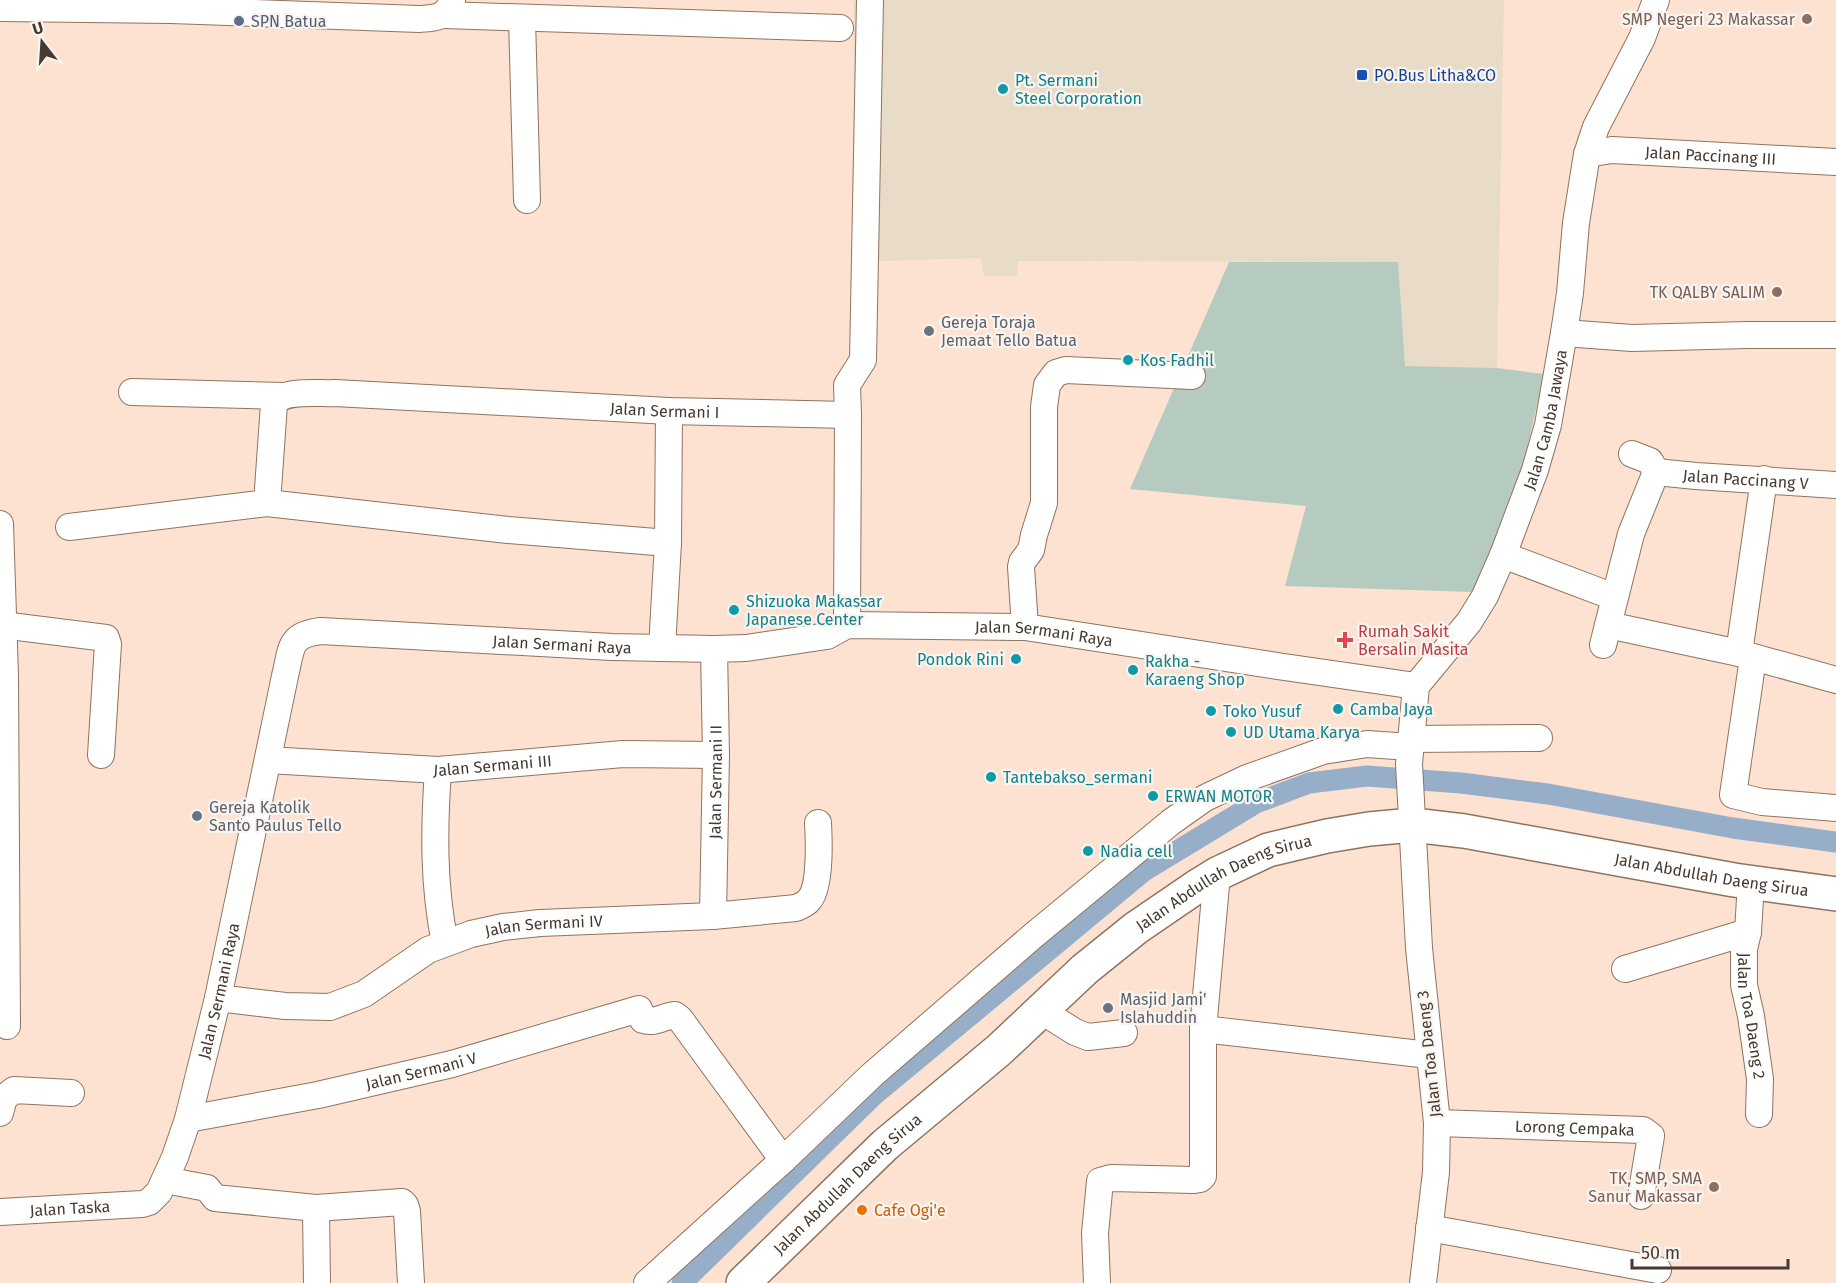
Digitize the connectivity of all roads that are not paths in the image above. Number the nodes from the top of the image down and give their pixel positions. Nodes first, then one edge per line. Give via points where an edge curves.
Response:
1 (870, 0) edge
2 (1656, 0) edge
3 (0, 8) edge
4 (448, 8) edge
5 (522, 19) junction
6 (840, 28) dead end
7 (1587, 154) junction
8 (1836, 162) edge
9 (527, 200) dead end
10 (1564, 333) junction
11 (1836, 335) edge
12 (1192, 376) dead end
13 (132, 392) dead end
14 (279, 400) junction
15 (669, 411) junction
16 (848, 415) junction
17 (1632, 454) dead end
18 (1656, 471) junction
19 (1764, 479) junction
20 (1836, 485) edge
21 (267, 503) junction
22 (0, 524) edge
23 (69, 527) dead end
24 (668, 543) junction
25 (1503, 555) junction
26 (1614, 597) junction
27 (2, 625) junction
28 (847, 625) junction
29 (1024, 627) junction
30 (662, 648) junction
31 (714, 649) junction
32 (1746, 656) junction
33 (1836, 680) edge
34 (1416, 686) junction
35 (1539, 738) dead end
36 (1410, 750) junction
37 (101, 755) dead end
38 (716, 755) junction
39 (268, 760) junction
40 (438, 770) junction
41 (1836, 808) edge
42 (1413, 819) junction
43 (818, 823) dead end
44 (1217, 874) junction
45 (1751, 882) junction
46 (1836, 894) edge
47 (713, 916) junction
48 (1748, 932) junction
49 (445, 943) junction
50 (1625, 969) dead end
51 (218, 998) junction
52 (1040, 1011) junction
53 (7, 1026) dead end
54 (1203, 1029) junction
55 (1124, 1033) dead end
56 (1429, 1056) junction
57 (71, 1093) dead end
58 (0, 1113) edge
59 (1759, 1114) dead end
60 (188, 1119) junction
61 (1437, 1123) junction
62 (783, 1160) junction
63 (165, 1180) junction
64 (1641, 1196) dead end
65 (142, 1204) joint
66 (316, 1208) junction
67 (0, 1212) edge
68 (1429, 1228) junction
69 (1658, 1270) dead end
70 (317, 1283) edge
71 (411, 1283) edge
72 (647, 1283) edge
73 (743, 1283) edge
74 (1097, 1283) edge
75 (1423, 1283) edge

1 - 16 street via 864,360 847,385
2 - 7 street, Jalan Camba Jawaya
3 - 4 street via 419,20
4 - 5 street
5 - 6 street
5 - 9 street
7 - 8 street, Jalan Paccinang III via 1612,150
7 - 10 street, Jalan Camba Jawaya
10 - 11 street via 1632,338
10 - 25 street, Jalan Camba Jawaya via 1542,447
12 - 29 street via 1066,370 1056,373 1047,385 1044,503 1031,550 1021,567
13 - 14 street, Jalan Sermani I
14 - 15 street, Jalan Sermani I via 335,393
14 - 21 street
15 - 16 street, Jalan Sermani I
15 - 24 street
16 - 28 street
17 - 18 street via 1650,461
18 - 19 street, Jalan Paccinang V
18 - 26 street via 1631,534
19 - 20 street, Jalan Paccinang V
19 - 32 street
21 - 23 street
21 - 24 street
22 - 27 street
24 - 30 street
25 - 26 street
25 - 34 street, Jalan Camba Jawaya via 1469,622
26 - 32 street via 1606,635
27 - 37 street via 106,638
27 - 53 street
28 - 29 street, Jalan Sermani Raya
28 - 31 street, Jalan Sermani Raya via 827,636
29 - 34 street, Jalan Sermani Raya
30 - 31 street, Jalan Sermani Raya
30 - 39 street, Jalan Sermani Raya via 309,632 298,637 292,648
31 - 38 street, Jalan Sermani II
32 - 33 street
32 - 41 street via 1733,795 1762,802
34 - 36 street
35 - 36 street
36 - 42 street
36 - 62 street via 1367,744 1323,751 1247,778 1205,798 1034,935 872,1075
38 - 40 street, Jalan Sermani III via 623,754
38 - 47 street, Jalan Sermani II
39 - 40 street, Jalan Sermani III
39 - 51 street, Jalan Sermani Raya
40 - 49 street via 434,822 436,893
42 - 44 main road, Jalan Abdullah Daeng Sirua via 1268,850
42 - 45 main road, Jalan Abdullah Daeng Sirua
42 - 56 street, Jalan Toa Daeng 3
43 - 47 street, Jalan Sermani IV via 818,869 810,900 788,910
44 - 52 main road, Jalan Abdullah Daeng Sirua via 1136,928
44 - 54 street
45 - 46 main road, Jalan Abdullah Daeng Sirua
45 - 48 street, Jalan Toa Daeng 2
47 - 49 street, Jalan Sermani IV via 531,924 503,927
48 - 50 street
48 - 59 street, Jalan Toa Daeng 2 via 1744,985 1760,1079
49 - 51 street, Jalan Sermani IV via 415,957 364,994 330,1007
51 - 60 street, Jalan Sermani Raya
52 - 55 street via 1088,1037
52 - 73 main road, Jalan Abdullah Daeng Sirua via 885,1145
54 - 56 street
54 - 74 street via 1203,1176 1194,1180 1100,1181 1095,1233
56 - 61 street, Jalan Toa Daeng 3
57 - 58 street via 14,1090 4,1098
60 - 62 street, Jalan Sermani V via 318,1095 452,1064 639,1009 643,1020 651,1023 675,1015 680,1019
60 - 63 street, Jalan Sermani Raya
61 - 64 street, Lorong Cempaka via 1643,1130 1652,1136
61 - 68 street, Jalan Toa Daeng 3
62 - 72 street
63 - 65 street, Jalan Sermani Raya via 154,1198
63 - 66 street via 207,1188 215,1198
65 - 67 street, Jalan Taska
66 - 70 street
66 - 71 street via 395,1202 405,1205
68 - 69 street
68 - 75 street, Jalan Toa Daeng 3

